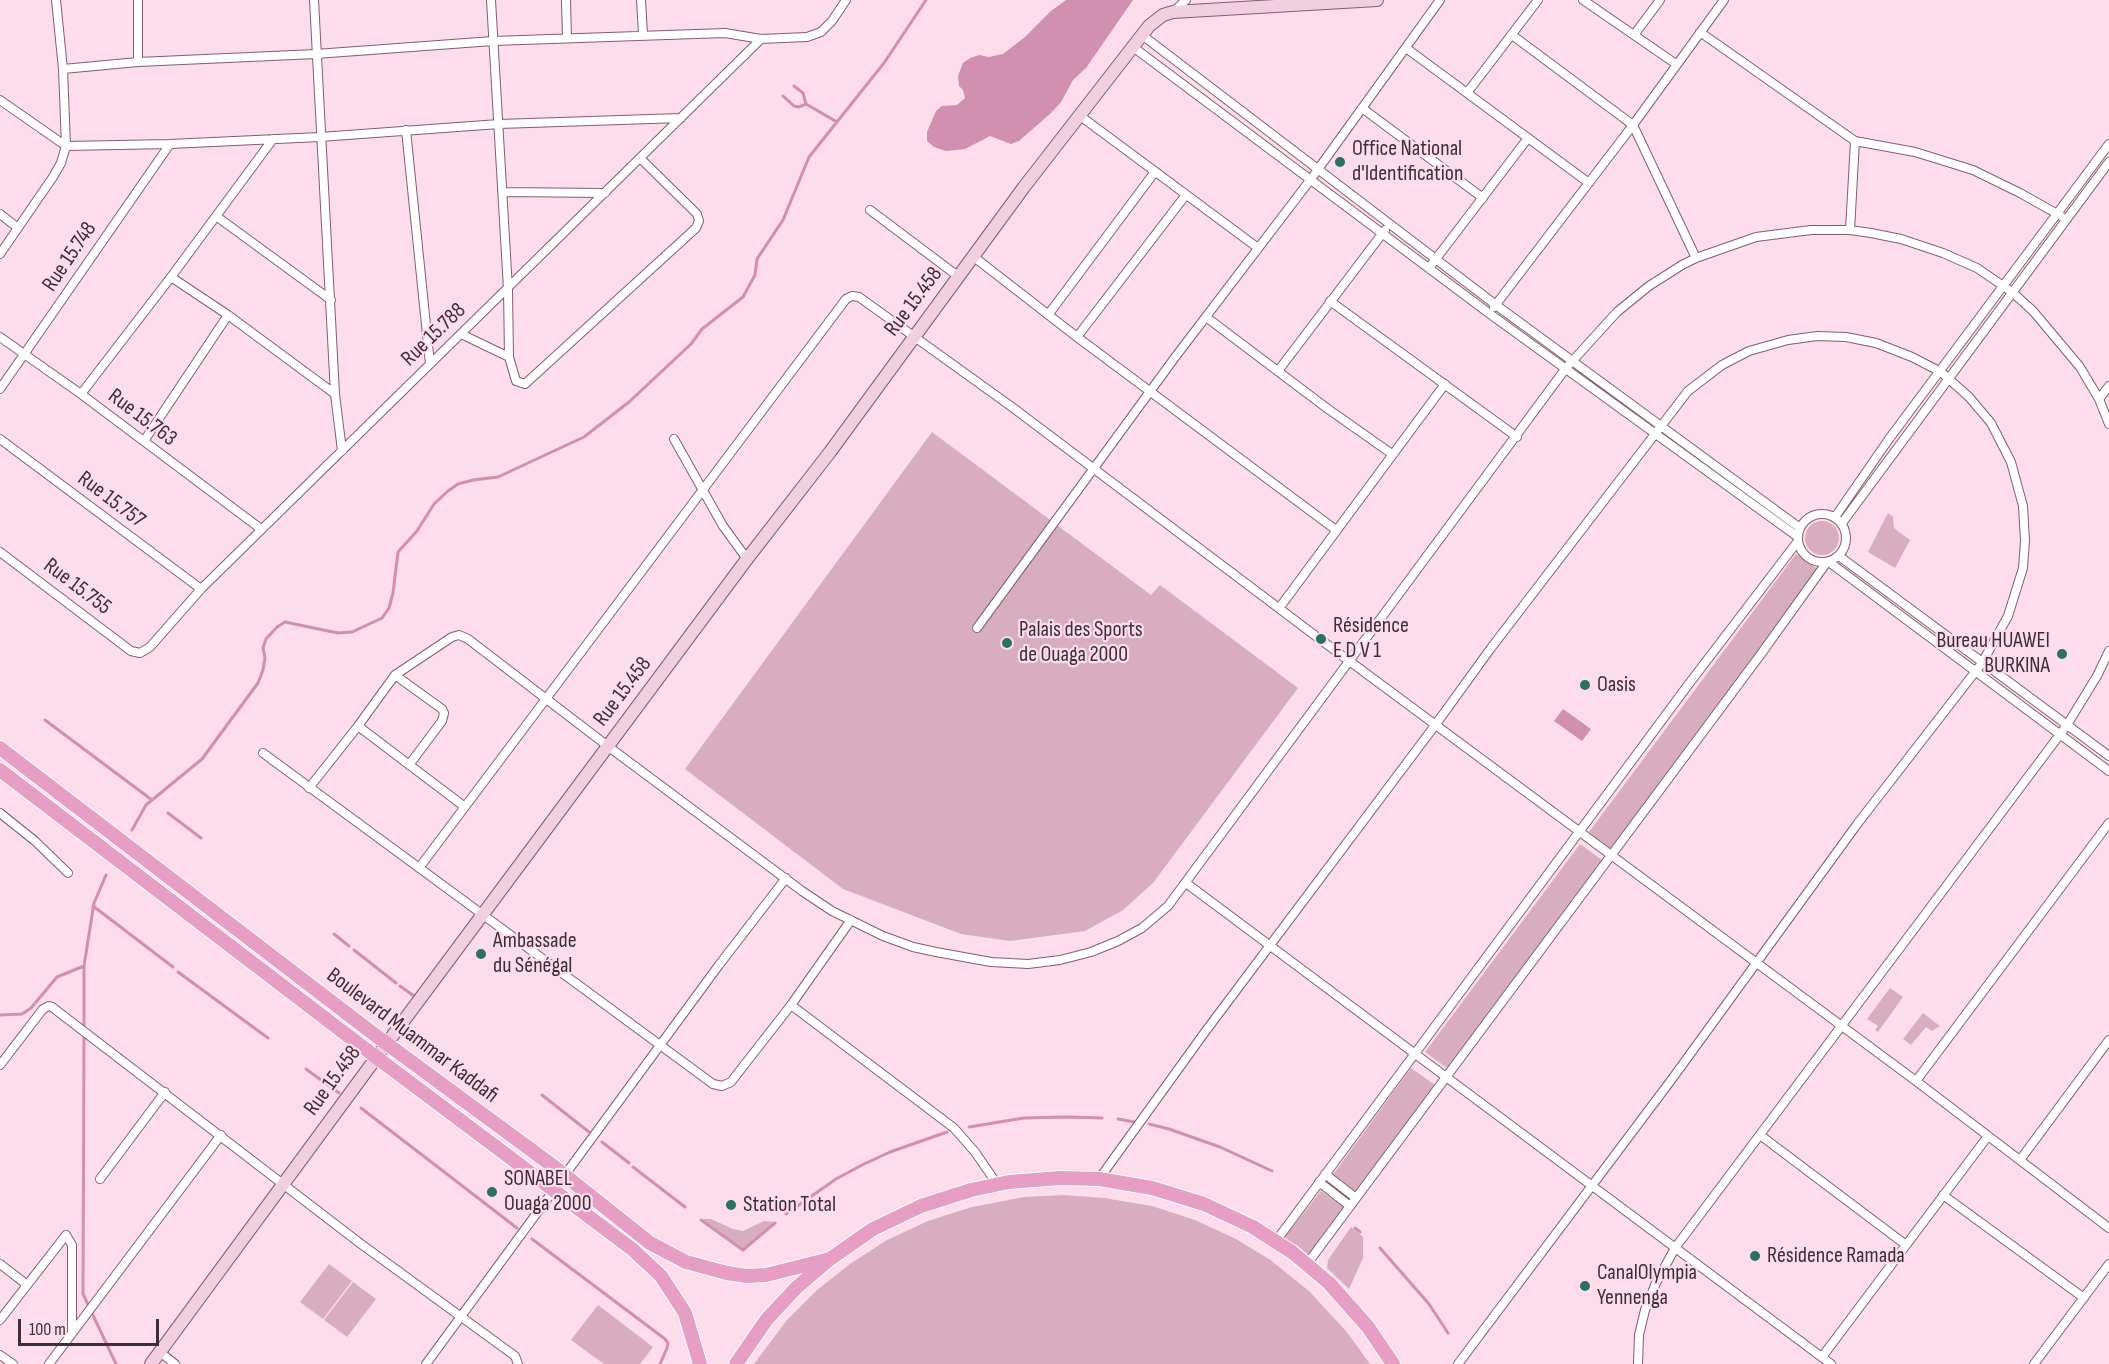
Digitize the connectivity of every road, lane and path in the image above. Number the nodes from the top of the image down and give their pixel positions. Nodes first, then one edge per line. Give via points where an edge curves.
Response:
1 (56, 0) edge
2 (138, 0) edge
3 (314, 0) edge
4 (491, 0) edge
5 (566, 0) edge
6 (641, 0) edge
7 (846, 0) edge
8 (1186, 0) edge
9 (1377, 0) edge
10 (1440, 0) edge
11 (1538, 0) edge
12 (1583, 0) edge
13 (1660, 0) edge
14 (1724, 0) edge
15 (1173, 12) junction
16 (1700, 32) junction
17 (643, 34) junction
18 (1142, 35) junction
19 (1512, 35) junction
20 (1634, 35) junction
21 (567, 38) junction
22 (761, 39) junction
23 (493, 40) junction
24 (1133, 47) junction
25 (1406, 48) junction
26 (316, 54) junction
27 (138, 63) junction
28 (1676, 64) junction
29 (63, 69) junction
30 (1467, 93) junction
31 (0, 100) edge
32 (1362, 108) junction
33 (1079, 115) junction
34 (681, 118) junction
35 (499, 124) junction
36 (1633, 125) junction
37 (406, 130) junction
38 (320, 138) junction
39 (1528, 138) junction
40 (273, 139) junction
41 (1856, 141) junction
42 (170, 144) junction
43 (2109, 144) edge
44 (66, 146) junction
45 (640, 158) junction
46 (2109, 162) edge
47 (1318, 169) junction
48 (1154, 173) junction
49 (1311, 178) junction
50 (1589, 183) junction
51 (503, 192) junction
52 (605, 193) junction
53 (1185, 196) junction
54 (1483, 198) junction
55 (870, 210) dead end
56 (0, 214) edge
57 (2057, 214) junction
58 (216, 216) junction
59 (2066, 220) junction
60 (1390, 223) junction
61 (18, 228) junction
62 (1850, 230) junction
63 (1382, 234) junction
64 (1258, 248) junction
65 (0, 254) edge
66 (974, 257) junction
67 (1437, 258) junction
68 (1696, 258) junction
69 (1429, 268) junction
70 (171, 277) junction
71 (959, 277) junction
72 (2004, 286) junction
73 (508, 289) junction
74 (2012, 292) junction
75 (331, 300) junction
76 (1330, 301) junction
77 (1496, 305) junction
78 (1490, 314) junction
79 (228, 315) junction
80 (1048, 315) junction
81 (1206, 317) junction
82 (461, 334) junction
83 (915, 337) junction
84 (1077, 337) junction
85 (0, 338) edge
86 (25, 355) junction
87 (509, 357) junction
88 (430, 364) junction
89 (1569, 364) junction
90 (1278, 371) junction
91 (1941, 372) junction
92 (1949, 378) junction
93 (1445, 384) junction
94 (2109, 386) edge
95 (0, 389) edge
96 (1150, 392) junction
97 (81, 394) junction
98 (335, 394) junction
99 (2099, 399) junction
100 (2109, 424) edge
101 (1656, 430) junction
102 (1517, 437) junction
103 (0, 439) edge
104 (674, 439) dead end
105 (144, 441) junction
106 (342, 451) junction
107 (1392, 454) junction
108 (1094, 469) junction
109 (702, 490) junction
110 (1838, 520) junction
111 (261, 530) junction
112 (1336, 530) junction
113 (1798, 536) junction
114 (0, 552) edge
115 (1839, 556) junction
116 (747, 559) junction
117 (1828, 562) junction
118 (201, 589) junction
119 (1280, 607) junction
120 (977, 628) dead end
121 (131, 651) joint
122 (2109, 651) edge
123 (1350, 660) junction
124 (1982, 663) junction
125 (1975, 672) junction
126 (395, 675) junction
127 (546, 699) junction
128 (1436, 724) junction
129 (2067, 725) junction
130 (358, 726) junction
131 (2059, 735) junction
132 (609, 747) junction
133 (0, 748) edge
134 (263, 753) dead end
135 (2109, 756) edge
136 (409, 765) junction
137 (0, 770) edge
138 (2109, 771) edge
139 (309, 788) junction
140 (465, 807) junction
141 (0, 813) edge
142 (2109, 823) edge
143 (1580, 831) junction
144 (1611, 854) junction
145 (419, 868) junction
146 (68, 873) dead end
147 (786, 878) junction
148 (1186, 883) junction
149 (483, 916) junction
150 (851, 920) junction
151 (1270, 946) junction
152 (1757, 963) junction
153 (791, 1005) junction
154 (1841, 1026) junction
155 (2109, 1040) edge
156 (387, 1043) junction
157 (660, 1045) junction
158 (1414, 1054) junction
159 (376, 1058) junction
160 (0, 1065) edge
161 (1446, 1077) junction
162 (1916, 1082) junction
163 (165, 1092) junction
164 (221, 1135) junction
165 (1760, 1135) junction
166 (1988, 1136) junction
167 (2020, 1160) junction
168 (1325, 1174) junction
169 (565, 1176) junction
170 (100, 1179) dead end
171 (1099, 1179) junction
172 (1319, 1182) junction
173 (284, 1184) junction
174 (997, 1184) junction
175 (1591, 1186) junction
176 (554, 1191) junction
177 (1943, 1195) junction
178 (1353, 1202) junction
179 (2109, 1228) edge
180 (1276, 1241) junction
181 (1906, 1245) junction
182 (1676, 1248) junction
183 (830, 1258) junction
184 (0, 1264) edge
185 (1307, 1264) junction
186 (2109, 1264) edge
187 (27, 1284) junction
188 (2084, 1298) junction
189 (463, 1316) junction
190 (0, 1320) edge
191 (72, 1332) junction
192 (160, 1352) junction
193 (0, 1355) edge
194 (1822, 1357) junction
195 (13, 1364) edge
196 (49, 1364) edge
197 (151, 1364) edge
198 (175, 1364) edge
199 (426, 1364) edge
200 (518, 1364) edge
201 (700, 1364) edge
202 (736, 1364) edge
203 (1393, 1364) edge
204 (1458, 1364) edge
205 (1638, 1364) edge
206 (1831, 1364) edge
207 (2034, 1364) edge

1 - 29 street
2 - 27 street
3 - 26 street
4 - 23 street
5 - 21 street
6 - 17 street
7 - 22 street via 821,32 807,37
8 - 15 street
9 - 15 main road
10 - 25 street
11 - 19 street
12 - 20 street
13 - 20 street
14 - 16 street
15 - 18 main road, Rue 15.458 via 1156,20
16 - 28 street
16 - 41 street
17 - 21 street
17 - 22 street via 725,33
18 - 24 main road, Rue 15.458
18 - 47 street
19 - 30 street
19 - 36 street
20 - 28 street
21 - 23 street
22 - 34 street, Rue 15.788
23 - 26 street
23 - 35 street
24 - 33 main road, Rue 15.458
24 - 49 street
25 - 30 street
25 - 32 street
26 - 27 street
26 - 38 street
27 - 29 street
28 - 36 street
29 - 44 street
30 - 39 street
31 - 44 street
32 - 47 street
32 - 54 street
33 - 48 street
33 - 66 main road, Rue 15.458
34 - 35 street
34 - 45 street, Rue 15.788
35 - 37 street
35 - 51 street
36 - 50 street
36 - 68 street
37 - 38 street
37 - 88 street
38 - 40 street
38 - 75 street
39 - 50 street
39 - 54 street
40 - 42 street
40 - 58 street
41 - 57 street via 1915,152 1974,170
41 - 62 street
42 - 44 street
42 - 86 street, Rue 15.748
43 - 57 street
44 - 61 street via 53,177
45 - 52 street, Rue 15.788
45 - 87 street via 697,214 696,228 525,384 516,381
46 - 59 street
47 - 49 street
47 - 60 street
48 - 53 street
48 - 80 street
49 - 63 street
49 - 64 street
50 - 77 street
51 - 52 street
51 - 73 street
52 - 73 street, Rue 15.788
53 - 64 street
53 - 84 street
54 - 67 street
55 - 71 street
56 - 61 street
57 - 59 street
57 - 72 street
58 - 70 street
58 - 75 street
59 - 74 street
60 - 63 street
60 - 67 street
61 - 65 street
62 - 68 street via 1756,237
62 - 72 street via 1901,239 1943,253
63 - 69 street
63 - 76 street
64 - 81 street
66 - 71 main road, Rue 15.458
66 - 80 street
67 - 69 street
67 - 77 street
68 - 89 street via 1649,286 1617,312
69 - 78 street
70 - 79 street
70 - 97 street
71 - 83 main road, Rue 15.458
72 - 74 street
72 - 91 street
73 - 82 street, Rue 15.788
73 - 87 street
74 - 92 street
74 - 99 street via 2063,344
75 - 98 street
76 - 90 street
76 - 93 street
77 - 78 street
77 - 89 street
78 - 89 street
79 - 98 street
79 - 105 street
80 - 84 street
81 - 90 street
81 - 96 street
82 - 87 street
82 - 88 street, Rue 15.788
83 - 108 street
83 - 109 street via 860,297 846,299
83 - 116 main road, Rue 15.458
84 - 96 street
85 - 86 street, Rue 15.763
86 - 95 street, Rue 15.748
86 - 97 street, Rue 15.763
88 - 106 street, Rue 15.788
89 - 101 street
89 - 102 street
90 - 107 street
91 - 92 street
91 - 101 street via 1876,343 1817,336 1788,340 1749,351 1722,365 1688,391
91 - 110 street via 1889,439
92 - 110 street
92 - 124 street via 1991,423 2005,447 2017,480 2024,518 2023,568 2014,601
93 - 102 street
93 - 107 street
94 - 99 street
96 - 108 street
96 - 112 street
97 - 105 street, Rue 15.763
98 - 106 street
99 - 100 street
101 - 113 street
101 - 128 street
102 - 123 street
103 - 118 street, Rue 15.757
104 - 109 street
105 - 111 street, Rue 15.763
106 - 111 street, Rue 15.788
107 - 112 street
108 - 119 street
108 - 120 street
109 - 116 street
109 - 127 street
110 - 113 street via 1815,514 1807,519
110 - 115 street via 1847,540
111 - 118 street, Rue 15.788
112 - 119 street
113 - 117 street via 1805,556
113 - 143 street
114 - 121 street, Rue 15.755
115 - 117 street
115 - 124 street
116 - 132 main road, Rue 15.458
117 - 125 street
117 - 144 street
118 - 121 street, Rue 15.788 via 150,647 140,653
119 - 123 street
122 - 129 street
123 - 128 street
123 - 148 street
124 - 125 street
124 - 129 street
125 - 131 street
125 - 152 street
126 - 127 street via 459,635
126 - 130 street
126 - 136 street via 444,713
127 - 132 street
127 - 140 street
128 - 143 street
128 - 151 street
129 - 131 street
129 - 135 street
130 - 136 street
130 - 139 street
131 - 138 street
131 - 154 street
132 - 147 street
132 - 149 main road, Rue 15.458
133 - 156 main road, Boulevard Muammar Kaddafi
134 - 139 street
136 - 140 street
137 - 159 main road, Boulevard Muammar Kaddafi
139 - 145 street
140 - 145 street
141 - 146 street
142 - 162 street
143 - 144 street
143 - 158 street
144 - 152 street
144 - 161 street
145 - 149 street
147 - 150 street
147 - 157 street
148 - 150 street via 1168,906 1134,932 1091,952 1041,963 991,962 924,950
148 - 151 street
149 - 156 main road, Rue 15.458
149 - 157 street
150 - 153 street
151 - 158 street
151 - 171 street
152 - 154 street
152 - 175 street
153 - 157 street via 731,1082 722,1086 713,1084
153 - 174 street via 954,1128
154 - 162 street
154 - 165 street
155 - 167 street
156 - 159 main road, Rue 15.458
156 - 169 main road, Boulevard Muammar Kaddafi
157 - 169 street
158 - 161 street
158 - 168 street
159 - 173 main road, Rue 15.458
159 - 176 main road, Boulevard Muammar Kaddafi
160 - 163 street via 49,1006
161 - 175 street
161 - 178 street
162 - 166 street
163 - 164 street
163 - 170 street
164 - 173 street
164 - 191 street
165 - 181 street
165 - 182 street
166 - 167 street
166 - 177 street
167 - 179 street
168 - 172 street
168 - 178 street
169 - 176 street
169 - 183 main road, Boulevard Muammar Kaddafi via 650,1243 704,1268 746,1276 766,1275
171 - 174 main road via 1054,1178
171 - 180 main road via 1191,1199
172 - 178 street
172 - 180 street
173 - 189 street
173 - 192 main road, Rue 15.458
174 - 183 main road via 909,1211
175 - 182 street
175 - 204 street
176 - 189 street
176 - 201 main road, Boulevard Muammar Kaddafi via 632,1249 661,1276 685,1313
177 - 181 street
177 - 188 street
178 - 185 street
180 - 185 main road
181 - 194 street
182 - 194 street
182 - 205 street via 1645,1310
183 - 202 main road via 777,1308
184 - 187 street
185 - 203 main road via 1352,1308
186 - 188 street
187 - 190 street
187 - 191 street via 64,1236 68,1236 72,1245
188 - 207 street
189 - 199 street
189 - 200 street via 515,1356
191 - 196 street
192 - 197 main road, Rue 15.458
192 - 198 street
193 - 195 street
194 - 206 street

